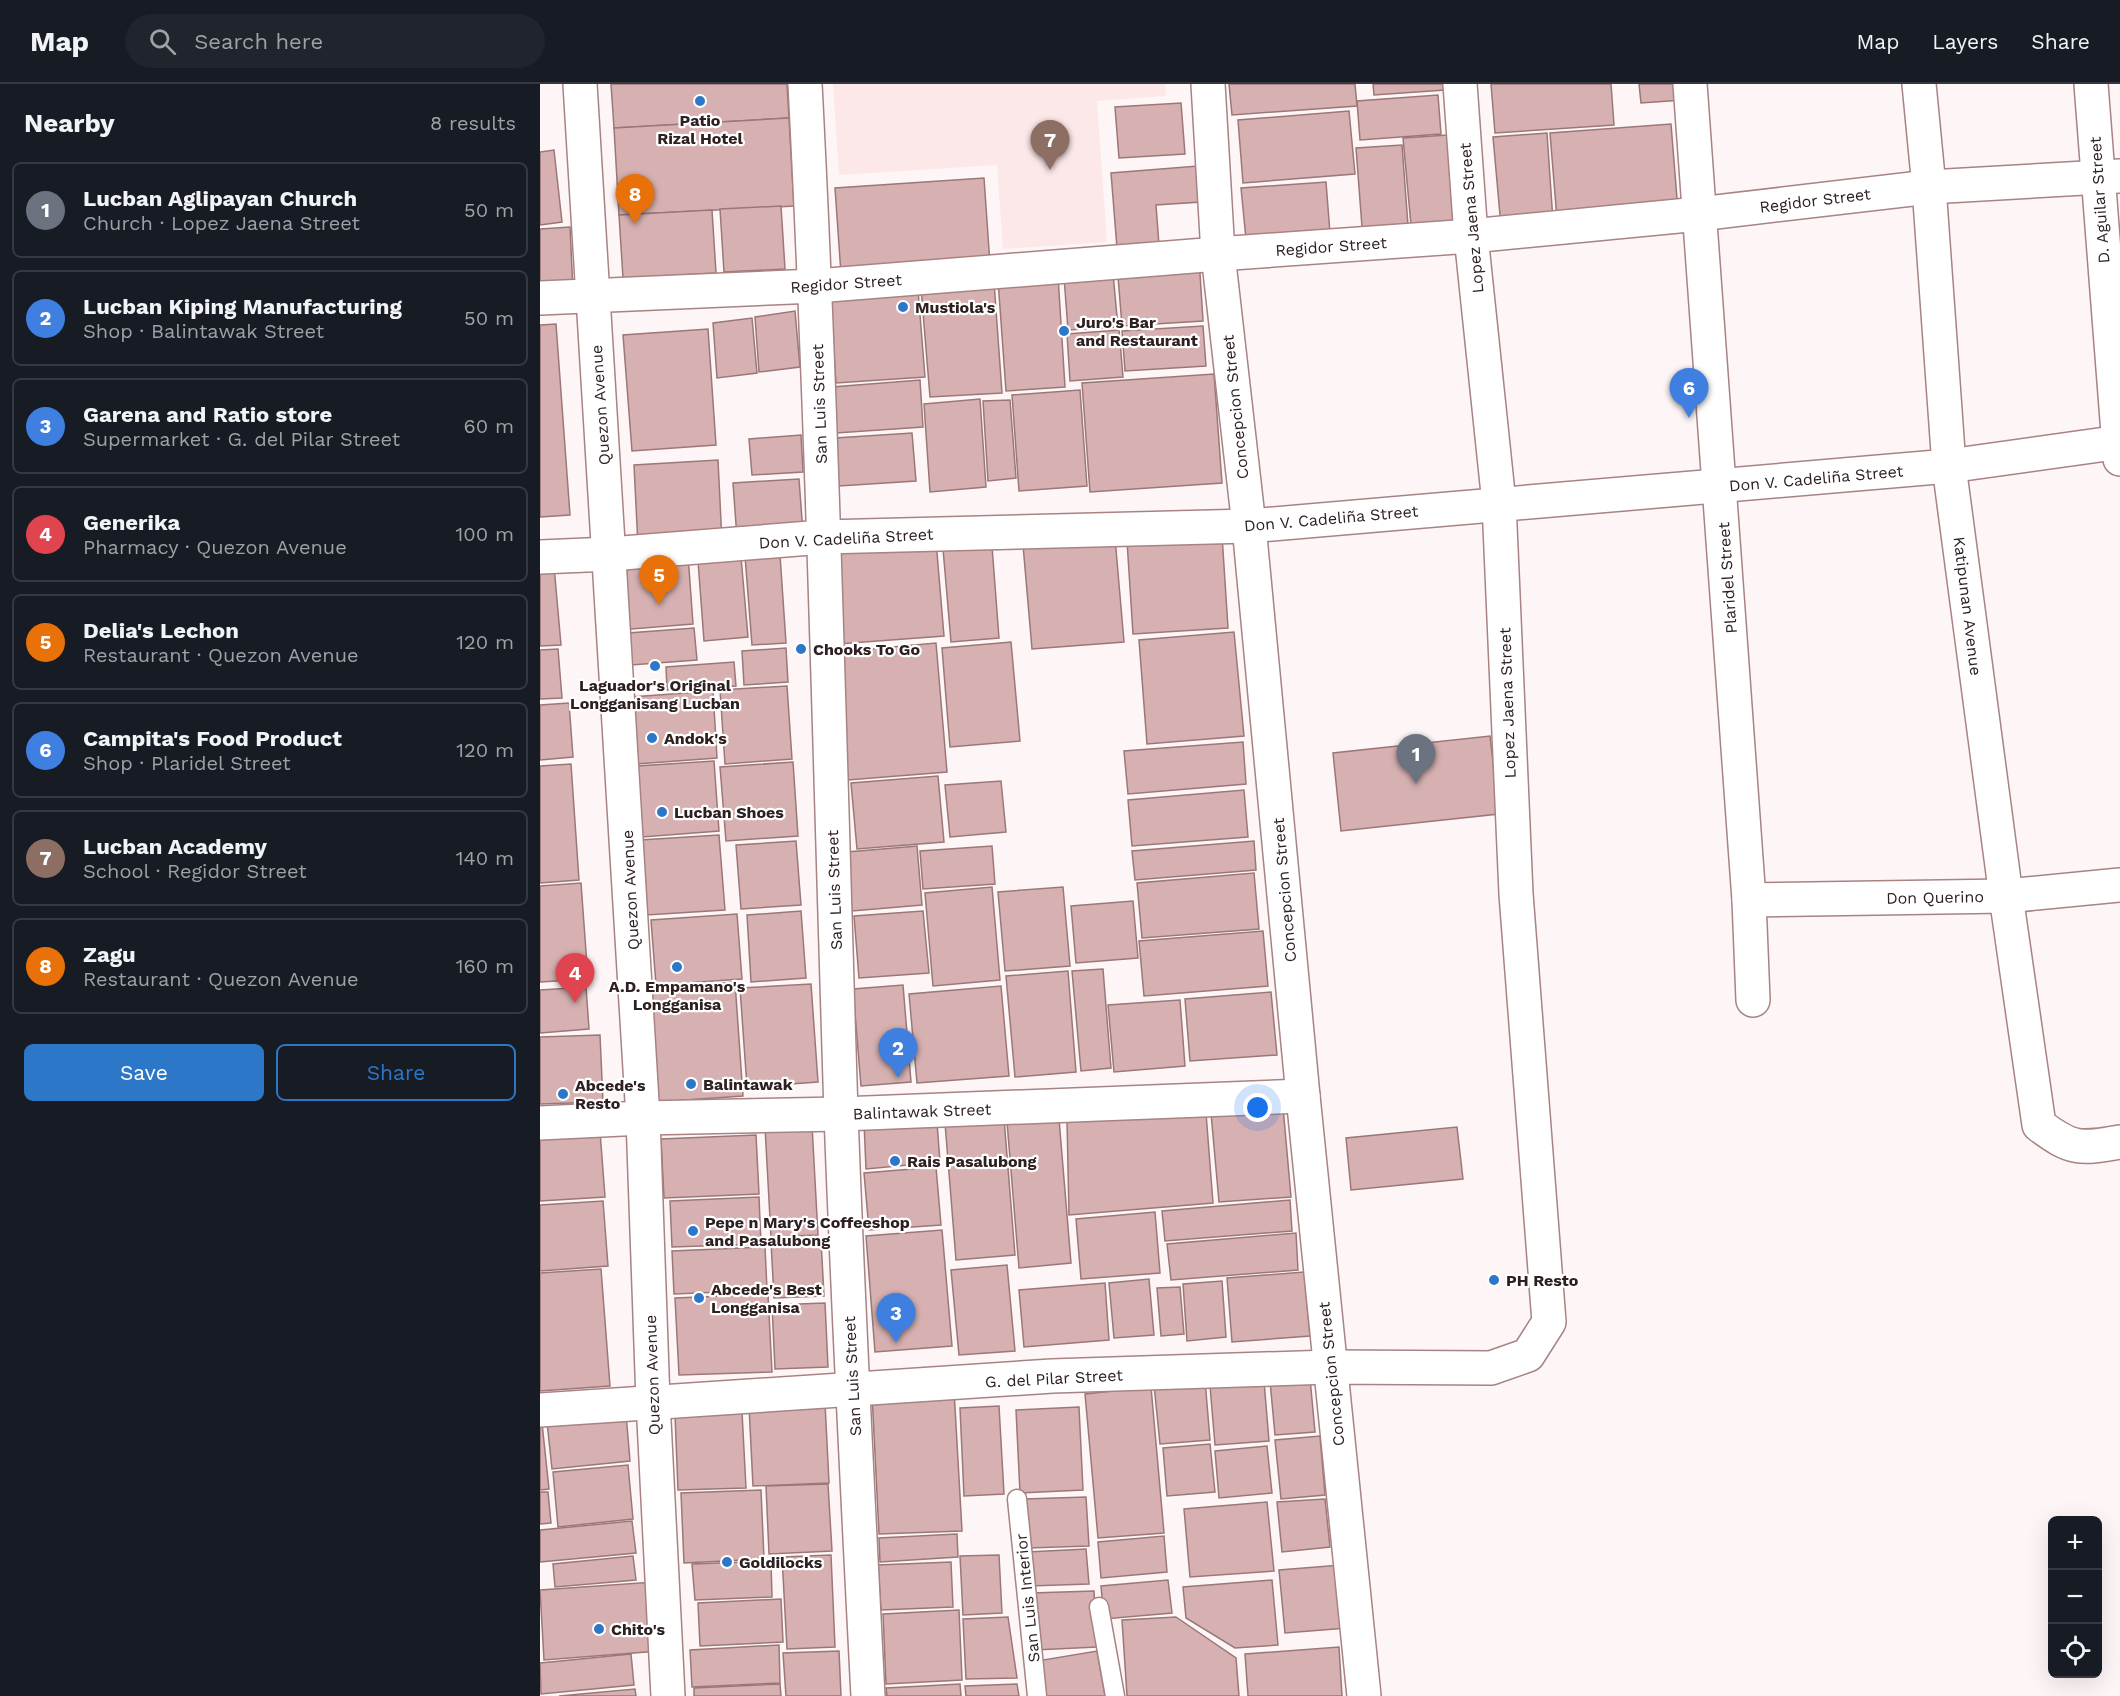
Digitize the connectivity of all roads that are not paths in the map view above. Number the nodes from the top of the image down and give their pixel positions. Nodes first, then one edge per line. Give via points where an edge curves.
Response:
1 (580, 84) edge
2 (805, 84) edge
3 (1208, 84) edge
4 (1460, 84) edge
5 (1690, 84) edge
6 (1919, 84) edge
7 (2091, 84) edge
8 (2109, 177) edge
9 (1929, 187) junction
10 (1699, 214) junction
11 (1471, 236) junction
12 (1218, 254) junction
13 (816, 286) junction
14 (593, 295) junction
15 (540, 298) edge
16 (2119, 447) edge
17 (1950, 466) junction
18 (1720, 486) junction
19 (1499, 503) junction
20 (1249, 526) junction
21 (823, 537) junction
22 (610, 554) junction
23 (540, 557) edge
24 (2120, 885) edge
25 (2006, 896) junction
26 (1749, 900) junction
27 (1753, 1000) dead end
28 (1303, 1096) junction
29 (842, 1114) junction
30 (644, 1118) junction
31 (540, 1123) edge
32 (2120, 1142) edge
33 (1549, 1322) joint
34 (1330, 1367) junction
35 (852, 1390) junction
36 (653, 1401) junction
37 (540, 1410) edge
38 (1017, 1499) dead end
39 (1099, 1607) dead end
40 (668, 1696) edge
41 (868, 1696) edge
42 (1037, 1696) edge
43 (1115, 1696) edge
44 (1364, 1696) edge

1 - 14 street, Quezon Avenue
2 - 13 street, San Luis Street
3 - 12 street, Concepcion Street
4 - 11 street, Lopez Jaena Street
5 - 10 street, Plaridel Street
6 - 9 street, Katipunan Avenue
7 - 8 street, D. Aguilar Street
8 - 9 street, Regidor Street
8 - 16 street, D. Aguilar Street
9 - 10 street, Regidor Street
9 - 17 street, Katipunan Avenue
10 - 11 street, Regidor Street
10 - 18 street, Plaridel Street
11 - 12 street, Regidor Street
11 - 19 street, Lopez Jaena Street
12 - 13 street, Regidor Street
12 - 20 street, Concepcion Street
13 - 14 street, Regidor Street
13 - 21 street, San Luis Street
14 - 15 street, Regidor Street
14 - 22 street, Quezon Avenue
16 - 17 street, Don V. Cadeliña Street
17 - 18 street, Don V. Cadeliña Street
17 - 25 street, Katipunan Avenue
18 - 19 street, Don V. Cadeliña Street
18 - 26 street, Plaridel Street
19 - 20 street, Don V. Cadeliña Street
19 - 33 street, Lopez Jaena Street via 1516,894
20 - 21 street, Don V. Cadeliña Street
20 - 28 street, Concepcion Street
21 - 22 street, Don V. Cadeliña Street
21 - 29 street, San Luis Street
22 - 23 street, Don V. Cadeliña Street
22 - 30 street, Quezon Avenue
24 - 25 street, Don Querino
25 - 26 street, Don Querino
25 - 32 street, Katipunan Avenue via 2039,1125 2061,1142 2087,1148
26 - 27 street, Plaridel Street
28 - 29 street, Balintawak Street
28 - 34 street, Concepcion Street
29 - 30 street, Balintawak Street
29 - 35 street, San Luis Street
30 - 31 street, Balintawak Street
30 - 36 street, Quezon Avenue
33 - 34 street, G. del Pilar Street via 1528,1355 1491,1368
34 - 35 street, G. del Pilar Street via 1052,1376
34 - 44 street, Concepcion Street
35 - 36 street, G. del Pilar Street
35 - 41 street, San Luis Street
36 - 37 street, G. del Pilar Street
36 - 40 street, Quezon Avenue
38 - 42 lane, San Luis Interior
39 - 43 lane

